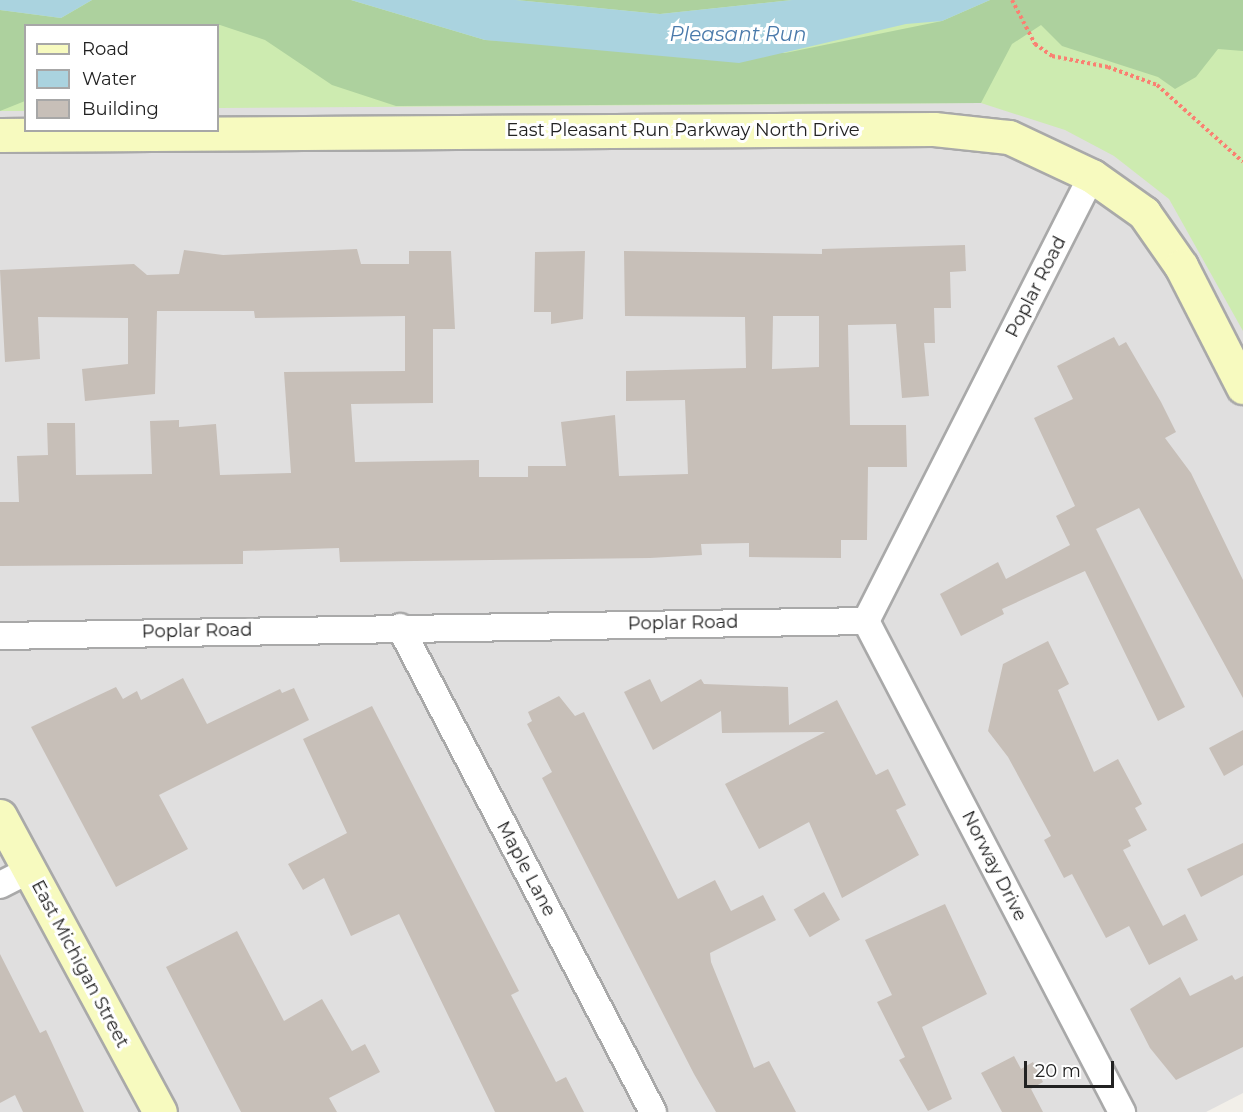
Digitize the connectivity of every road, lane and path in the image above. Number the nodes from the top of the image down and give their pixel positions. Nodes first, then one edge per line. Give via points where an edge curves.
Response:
1 (1012, 0) edge
2 (0, 135) edge
3 (1243, 162) edge
4 (1092, 176) junction
5 (1243, 387) edge
6 (866, 621) junction
7 (400, 627) junction
8 (0, 636) edge
9 (0, 816) edge
10 (29, 870) junction
11 (0, 885) edge
12 (160, 1112) edge
13 (653, 1112) edge
14 (1122, 1112) edge

1 - 3 path via 1035,44 1052,56 1108,67 1157,85
2 - 4 main road, East Pleasant Run Parkway North Drive via 956,129 1009,137
4 - 5 main road, East Pleasant Run Parkway North Drive via 1155,225
4 - 6 street, Poplar Road
6 - 7 street, Poplar Road
6 - 14 street, Norway Drive
7 - 8 street, Poplar Road
7 - 13 street, Maple Lane
9 - 10 main road, East Michigan Street
10 - 11 street
10 - 12 main road, East Michigan Street

